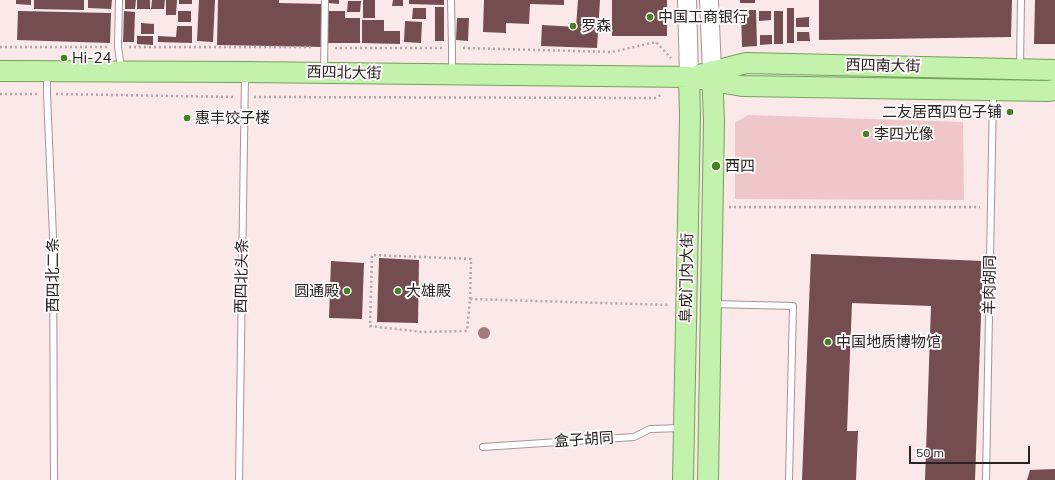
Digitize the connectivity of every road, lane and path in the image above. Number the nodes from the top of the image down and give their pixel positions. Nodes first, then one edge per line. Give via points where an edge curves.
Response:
1 (120, 0) edge
2 (325, 0) edge
3 (451, 0) edge
4 (687, 0) edge
5 (709, 0) edge
6 (1021, 0) edge
7 (0, 47) edge
8 (118, 47) junction
9 (324, 48) junction
10 (452, 48) junction
11 (1055, 70) edge
12 (0, 71) edge
13 (47, 71) junction
14 (121, 72) junction
15 (245, 72) junction
16 (324, 73) junction
17 (452, 74) junction
18 (712, 76) junction
19 (689, 77) junction
20 (1020, 84) junction
21 (993, 90) junction
22 (1055, 90) edge
23 (0, 94) edge
24 (47, 94) junction
25 (661, 94) dead end
26 (245, 97) junction
27 (712, 207) junction
28 (991, 207) junction
29 (470, 299) junction
30 (711, 304) junction
31 (686, 306) junction
32 (684, 428) junction
33 (483, 447) dead end
34 (54, 480) edge
35 (239, 480) edge
36 (683, 480) edge
37 (708, 480) edge
38 (789, 480) edge
39 (986, 480) edge

1 - 8 lane
2 - 9 lane
3 - 10 lane
4 - 19 main road
5 - 18 main road
6 - 20 lane
7 - 8 path
8 - 9 path
8 - 14 lane
9 - 10 path
9 - 16 lane
10 - 17 lane
10 - 19 path via 612,52 656,42
11 - 18 main road, 西四南大街 via 746,63
12 - 13 main road, 西四北大街
13 - 14 main road, 西四北大街
13 - 24 lane, 西四北二条
14 - 15 main road, 西四北大街
15 - 16 main road, 西四北大街
15 - 26 lane, 西四北头条
16 - 17 main road, 西四北大街
17 - 19 main road, 西四北大街
18 - 19 main road, 西四北大街
18 - 21 main road, 西四南大街 via 742,86
18 - 27 main road, 阜成门内大街
19 - 31 main road, 阜成门内大街
20 - 21 main road, 西四南大街
20 - 22 main road, 西四南大街 via 1048,91
21 - 28 lane, 羊肉胡同
23 - 24 path
24 - 26 path
24 - 34 lane, 西四北二条 via 53,237
25 - 26 path via 655,98
26 - 35 lane, 西四北头条
27 - 28 path
27 - 30 main road, 阜成门内大街
28 - 39 lane, 羊肉胡同
29 - 29 path via 468,331 422,332 370,326 372,255 471,259
29 - 31 path
30 - 37 main road, 阜成门内大街
30 - 38 lane via 793,306
31 - 32 main road, 阜成门内大街
32 - 33 lane, 盒子胡同 via 650,429 634,437
32 - 36 main road, 阜成门内大街

